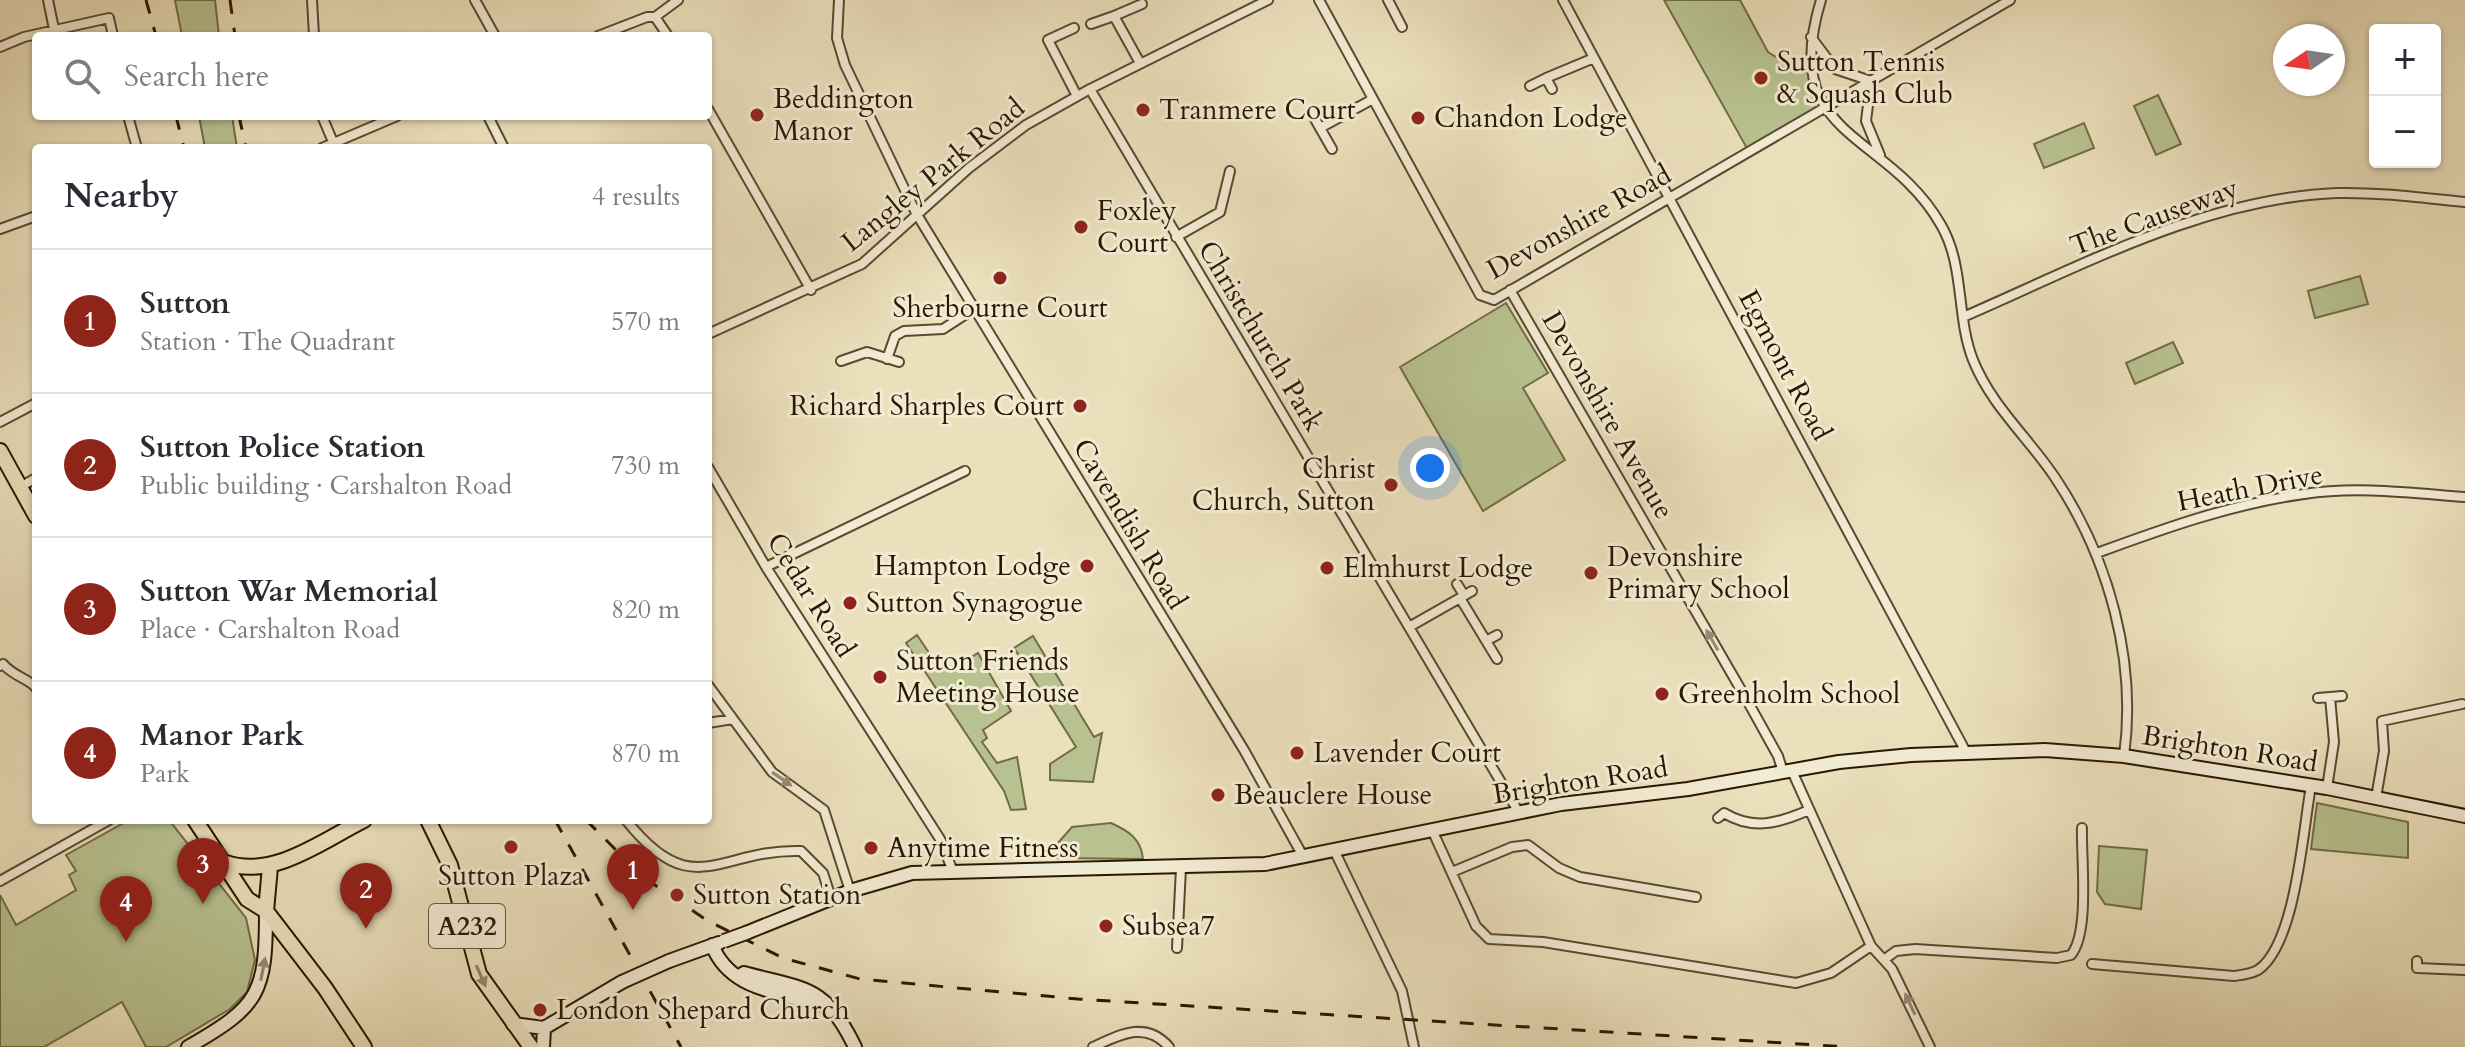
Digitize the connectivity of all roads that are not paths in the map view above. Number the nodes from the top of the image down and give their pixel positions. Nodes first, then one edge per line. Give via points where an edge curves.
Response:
1 (48, 0) edge
2 (312, 0) edge
3 (475, 0) edge
4 (678, 0) edge
5 (839, 0) edge
6 (1268, 0) edge
7 (1319, 0) edge
8 (1388, 0) edge
9 (1563, 0) edge
10 (1821, 0) edge
11 (2010, 0) edge
12 (1142, 4) dead end
13 (1114, 16) junction
14 (655, 17) junction
15 (1091, 24) dead end
16 (1402, 27) dead end
17 (1074, 28) dead end
18 (54, 29) junction
19 (45, 32) edge
20 (112, 32) edge
21 (314, 32) edge
22 (493, 32) edge
23 (608, 32) edge
24 (665, 32) edge
25 (32, 36) edge
26 (1810, 36) junction
27 (1048, 40) junction
28 (1037, 44) dead end
29 (0, 47) edge
30 (1594, 58) junction
31 (1140, 63) junction
32 (1546, 78) junction
33 (1871, 81) junction
34 (1530, 86) dead end
35 (1090, 89) junction
36 (1552, 89) dead end
37 (1077, 96) junction
38 (1373, 99) junction
39 (1824, 109) junction
40 (1311, 112) dead end
41 (712, 116) edge
42 (129, 120) edge
43 (324, 120) edge
44 (387, 120) edge
45 (490, 120) edge
46 (1320, 128) junction
47 (333, 142) junction
48 (136, 144) edge
49 (329, 144) edge
50 (502, 144) edge
51 (1332, 149) dead end
52 (1880, 156) junction
53 (1230, 171) dead end
54 (1670, 198) junction
55 (2465, 202) edge
56 (916, 213) junction
57 (32, 217) edge
58 (0, 229) edge
59 (1176, 237) junction
60 (811, 290) junction
61 (1510, 290) junction
62 (974, 309) junction
63 (1963, 317) junction
64 (712, 332) edge
65 (887, 359) junction
66 (841, 361) dead end
67 (899, 362) dead end
68 (32, 405) edge
69 (0, 422) edge
70 (0, 451) edge
71 (965, 471) dead end
72 (712, 474) edge
73 (32, 480) edge
74 (20, 487) junction
75 (2465, 497) edge
76 (32, 509) edge
77 (2097, 553) junction
78 (766, 567) junction
79 (1457, 584) dead end
80 (1466, 594) junction
81 (1409, 627) junction
82 (1497, 635) dead end
83 (1486, 641) junction
84 (1497, 659) dead end
85 (1, 663) edge
86 (32, 683) edge
87 (712, 690) edge
88 (2342, 696) dead end
89 (2330, 697) junction
90 (2318, 698) dead end
91 (2462, 704) edge
92 (733, 719) junction
93 (712, 722) edge
94 (1966, 752) junction
95 (2124, 756) junction
96 (1787, 772) junction
97 (2311, 786) junction
98 (2327, 788) junction
99 (2376, 798) junction
100 (1809, 810) junction
101 (1518, 811) junction
102 (2465, 816) edge
103 (1718, 818) dead end
104 (102, 824) edge
105 (198, 824) edge
106 (356, 824) edge
107 (431, 824) edge
108 (630, 824) edge
109 (2082, 828) dead end
110 (1433, 832) junction
111 (1335, 852) junction
112 (1304, 858) junction
113 (226, 863) junction
114 (270, 867) junction
115 (1181, 868) junction
116 (952, 869) junction
117 (1452, 872) junction
118 (0, 881) edge
119 (850, 891) junction
120 (1696, 897) dead end
121 (831, 898) junction
122 (266, 911) junction
123 (718, 943) junction
124 (1871, 946) junction
125 (1177, 948) dead end
126 (1640, 958) junction
127 (1885, 959) junction
128 (2417, 961) dead end
129 (2092, 964) dead end
130 (1638, 970) dead end
131 (2465, 970) edge
132 (513, 1024) junction
133 (544, 1028) junction
134 (1928, 1043) edge
135 (190, 1046) edge
136 (364, 1047) edge
137 (531, 1047) edge
138 (543, 1047) edge
139 (855, 1047) edge
140 (1093, 1047) edge
141 (1169, 1047) edge
142 (1414, 1047) edge

1 - 18 street
2 - 21 street
3 - 22 street
4 - 14 street
5 - 56 street, Cavendish Road via 837,38 845,65
6 - 31 street, Langley Park Road
7 - 38 street, Devonshire Road
8 - 16 street
9 - 30 street, Egmont Road
10 - 26 street
11 - 33 street, Devonshire Road
12 - 13 street
13 - 15 street
13 - 31 street
14 - 23 street
14 - 24 street
17 - 27 street
18 - 19 street
18 - 20 street via 109,18
25 - 29 street
26 - 33 street via 1835,69
26 - 39 street via 1812,69
27 - 28 street
27 - 37 street
30 - 32 street
30 - 54 street, Egmont Road
31 - 35 street, Langley Park Road
32 - 34 street
32 - 36 street
33 - 39 street, Devonshire Road
33 - 52 street via 1866,121
35 - 37 street, Langley Park Road
35 - 59 street, Christchurch Park
37 - 56 street, Langley Park Road via 997,146
38 - 46 street
38 - 61 street, Devonshire Road via 1480,295 1494,300
39 - 52 street
39 - 54 street, Devonshire Road
40 - 46 street
41 - 60 street
42 - 48 street
43 - 47 street
44 - 47 street
45 - 50 street
46 - 51 street
47 - 49 street
52 - 63 street via 1919,190 1943,228 1958,273
53 - 59 street via 1220,212
54 - 61 street, Devonshire Road
54 - 94 street, Egmont Road
55 - 63 street, The Causeway via 2336,193 2253,204 2174,228
56 - 60 street, Langley Park Road via 862,264
56 - 62 street, Cavendish Road
57 - 58 street
59 - 81 street, Christchurch Park
60 - 64 street, Langley Park Road
96 -> 61 street, Devonshire Avenue
62 - 65 street via 943,329 895,336
62 - 112 street, Cavendish Road via 1244,750
63 - 77 street via 1973,359 2002,413 2056,479
65 - 66 street via 867,352
65 - 67 street
68 - 69 street
70 - 74 highway
71 - 78 street
72 - 78 street, Cedar Road
73 - 74 street
74 - 76 highway
75 - 77 street, Heath Drive via 2375,490 2305,493 2194,517
77 - 95 street via 2126,679
78 - 116 street, Cedar Road via 932,826
79 - 80 street
80 - 81 street
80 - 83 street
81 - 101 street, Christchurch Park
82 - 83 street
83 - 84 street
85 - 86 street via 13,676
87 - 92 street
88 - 89 street
89 - 90 street
89 - 98 street via 2334,742
91 - 99 street via 2382,721 2384,751
92 - 93 street
92 -> 119 street via 772,772 824,810
94 - 95 main road, Brighton Road
94 - 96 main road, Brighton Road via 1852,760
95 - 97 main road, Brighton Road
96 - 100 street, Devonshire Avenue
96 - 101 main road, Brighton Road
97 - 98 main road, Brighton Road
97 - 129 street via 2301,859 2283,929 2257,971 2234,976
98 - 99 main road, Brighton Road
99 - 102 main road, Brighton Road
100 - 103 street via 1763,826 1724,813
100 - 124 street, Devonshire Avenue
101 - 110 main road, Brighton Road
104 - 118 street
105 - 113 highway
106 - 114 highway
107 -> 132 highway, A232 via 450,865 479,974
108 - 121 street via 668,860 683,867 711,868 782,850 801,851 823,873
109 - 127 street via 2085,895 2071,955 1915,949 1896,951
110 - 111 main road, Brighton Road
110 - 117 street
111 - 112 main road, Brighton Road
111 - 142 street via 1402,991
112 - 115 main road, Brighton Road
113 - 114 highway
113 - 122 highway via 247,899
114 - 122 highway
115 - 116 main road, Brighton Road
115 - 125 street
116 - 119 main road, Brighton Road via 894,877
117 - 120 street via 1528,845 1577,876
117 - 126 street via 1481,934 1489,939
119 - 121 main road, Brighton Road
121 - 123 main road, Brighton Road, bridge
135 -> 122 main road via 235,1020 256,995 265,966
122 - 136 highway
123 - 133 main road, Brighton Road, bridge via 622,982
123 - 139 main road via 722,967 743,983 826,1003 840,1015
124 - 126 street via 1831,973 1796,983
124 - 127 street
126 - 130 street
134 -> 127 street
128 - 131 street via 2417,968
132 - 133 main road
132 - 137 highway, A232
133 - 138 main road
140 - 141 street via 1133,1031 1157,1037

